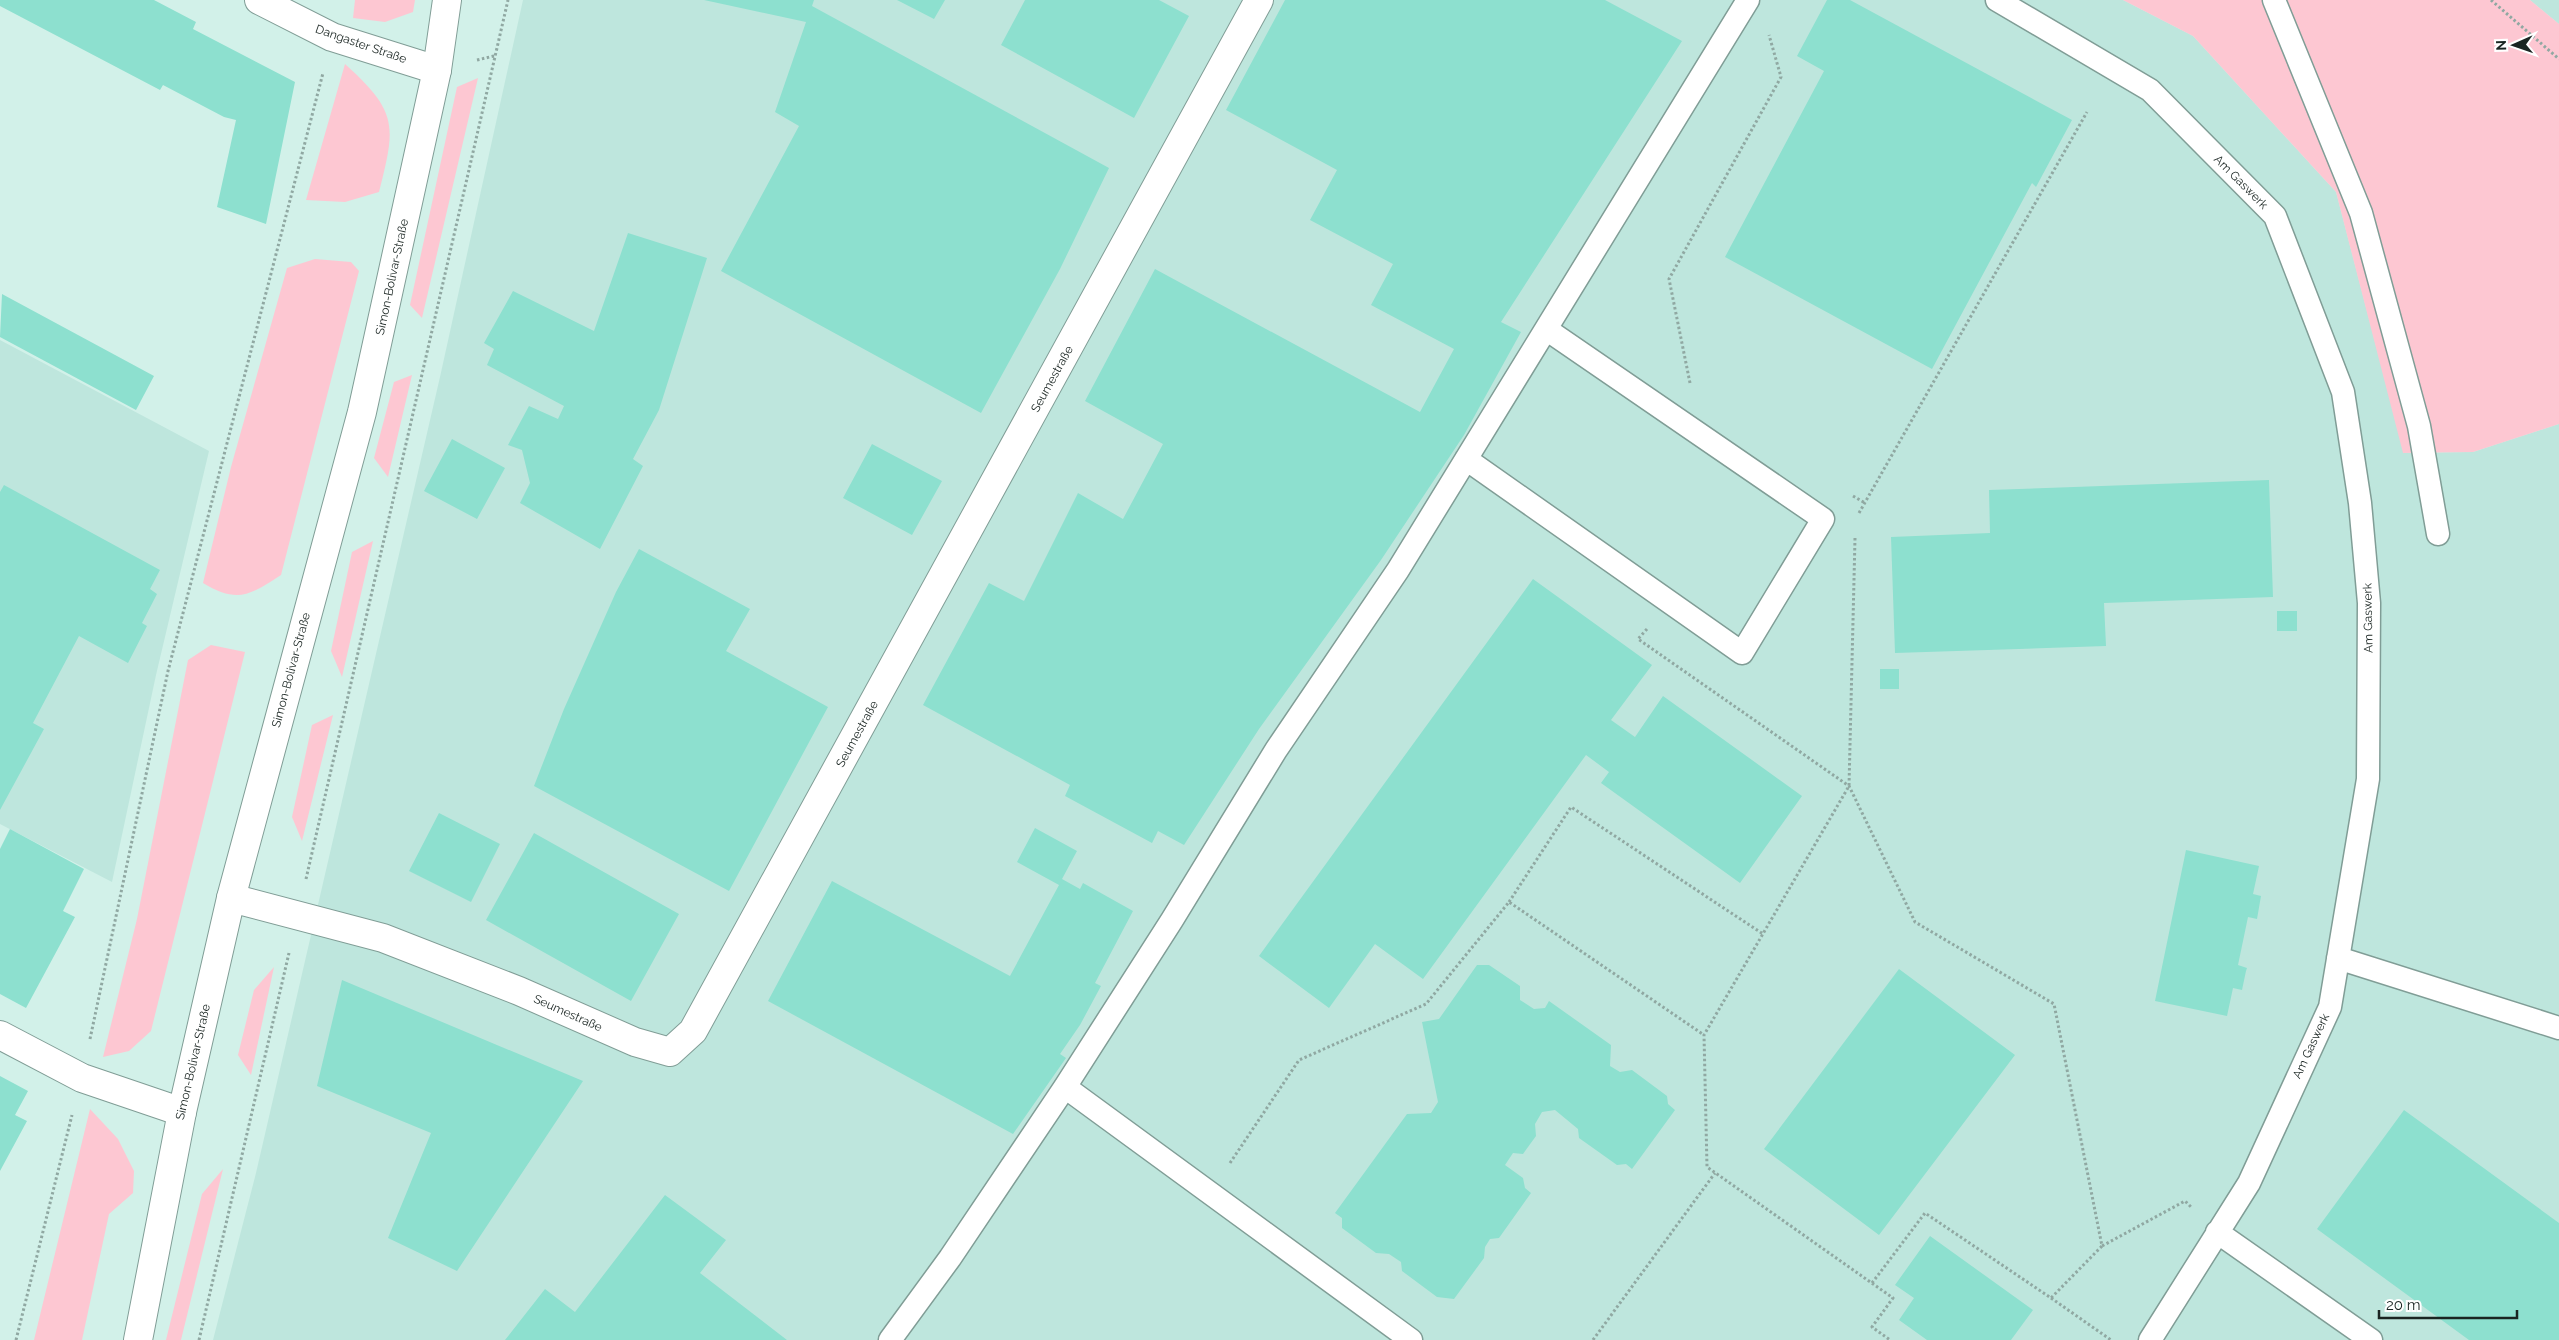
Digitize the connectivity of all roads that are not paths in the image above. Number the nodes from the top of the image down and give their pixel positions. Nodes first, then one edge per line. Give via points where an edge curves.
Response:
1 (259, 0) edge
2 (447, 0) edge
3 (1259, 0) edge
4 (1748, 0) edge
5 (1997, 0) edge
6 (2274, 0) edge
7 (437, 70) junction
8 (1546, 329) junction
9 (1466, 459) junction
10 (2438, 534) dead end
11 (231, 898) junction
12 (2338, 958) junction
13 (2559, 1028) edge
14 (0, 1034) edge
15 (1065, 1087) junction
16 (182, 1112) junction
17 (2217, 1232) junction
18 (138, 1340) edge
19 (890, 1340) edge
20 (1411, 1340) edge
21 (2150, 1340) edge
22 (2370, 1340) edge

1 - 7 street, Dangaster Straße via 332,36
2 - 7 street, Simon-Bolivar-Straße
3 - 11 street, Seumestraße via 693,1032 670,1052 383,938
4 - 8 lane
5 - 12 lane, Am Gaswerk via 2150,90 2275,216 2343,392 2360,503 2369,603 2368,779
6 - 10 lane via 2361,213 2419,426
7 - 11 street, Simon-Bolivar-Straße via 362,412
8 - 9 lane
8 - 9 lane via 1823,519 1742,653
9 - 15 lane via 1398,570 1276,750
11 - 16 street, Simon-Bolivar-Straße
12 - 13 lane
12 - 17 lane, Am Gaswerk via 2330,1006 2248,1183
14 - 16 street via 82,1078
15 - 19 lane via 950,1258
15 - 20 lane
16 - 18 street, Simon-Bolivar-Straße
17 - 21 lane, Am Gaswerk
17 - 22 lane

